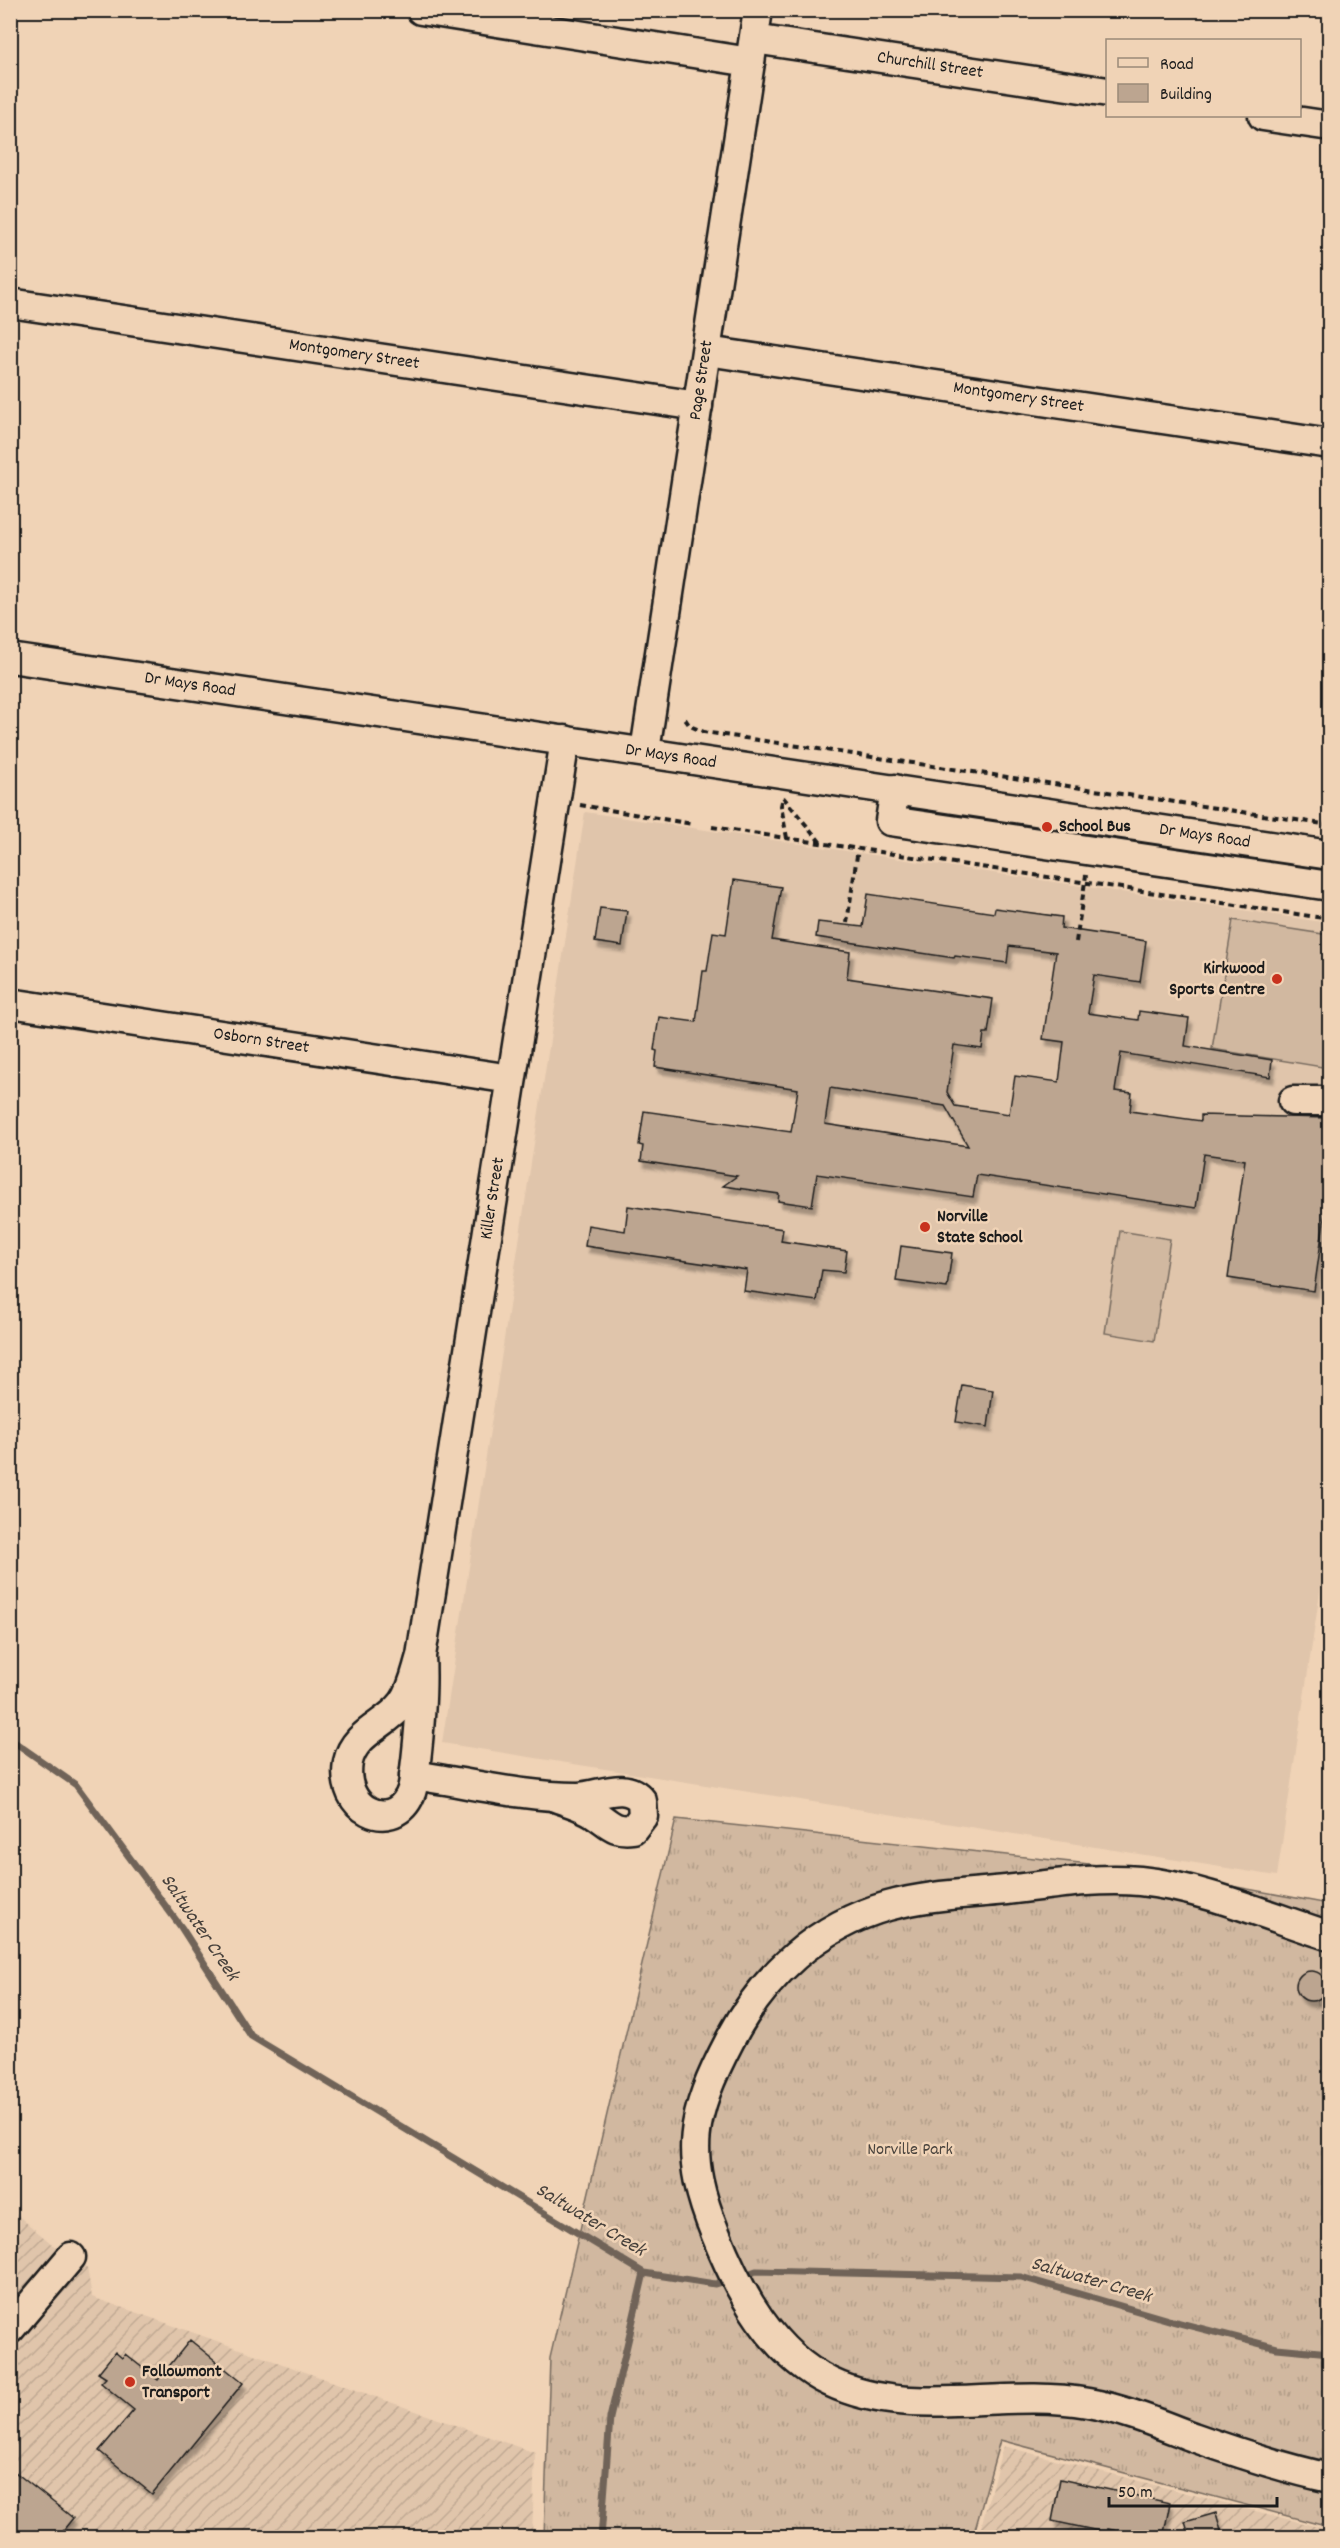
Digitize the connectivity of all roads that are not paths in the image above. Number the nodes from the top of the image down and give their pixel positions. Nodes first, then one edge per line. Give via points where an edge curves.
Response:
1 (421, 10) edge
2 (758, 10) edge
3 (752, 50) junction
4 (1106, 92) edge
5 (1270, 117) edge
6 (1329, 126) edge
7 (10, 303) edge
8 (707, 351) junction
9 (698, 406) junction
10 (1329, 444) edge
11 (10, 658) edge
12 (565, 740) junction
13 (645, 751) junction
14 (895, 789) junction
15 (1329, 855) edge
16 (1329, 886) edge
17 (10, 1003) edge
18 (511, 1079) junction
19 (1293, 1101) dead end
20 (1329, 1101) edge
21 (421, 1656) junction
22 (414, 1775) junction
23 (555, 1797) dead end
24 (1329, 1936) edge
25 (71, 2257) dead end
26 (10, 2329) edge
27 (1329, 2478) edge

1 - 3 street, Churchill Street
2 - 3 street, Page Street
3 - 4 street, Churchill Street
3 - 8 street, Page Street
5 - 6 street
7 - 9 street, Montgomery Street
8 - 9 street, Page Street
8 - 10 street, Montgomery Street
9 - 13 street, Page Street
11 - 12 street, Dr Mays Road
12 - 13 street, Dr Mays Road
12 - 18 street, Killer Street
13 - 14 street, Dr Mays Road
14 - 15 street, Dr Mays Road
14 - 16 street via 890,820
17 - 18 street, Osborn Street
18 - 21 street, Killer Street
19 - 20 street
21 - 22 street via 423,1700
21 - 22 street via 412,1688 402,1705 363,1737 352,1752 347,1781 360,1807 389,1812 405,1803
22 - 23 street
24 - 27 street via 1198,1893 1140,1881 1106,1880 887,1906 830,1930 808,1944 767,1982 740,2021 705,2088 696,2128 695,2162 705,2208 734,2276 756,2314 789,2352 830,2381 893,2400 929,2403 1025,2397 1089,2403 1125,2412 1245,2456
25 - 26 street

